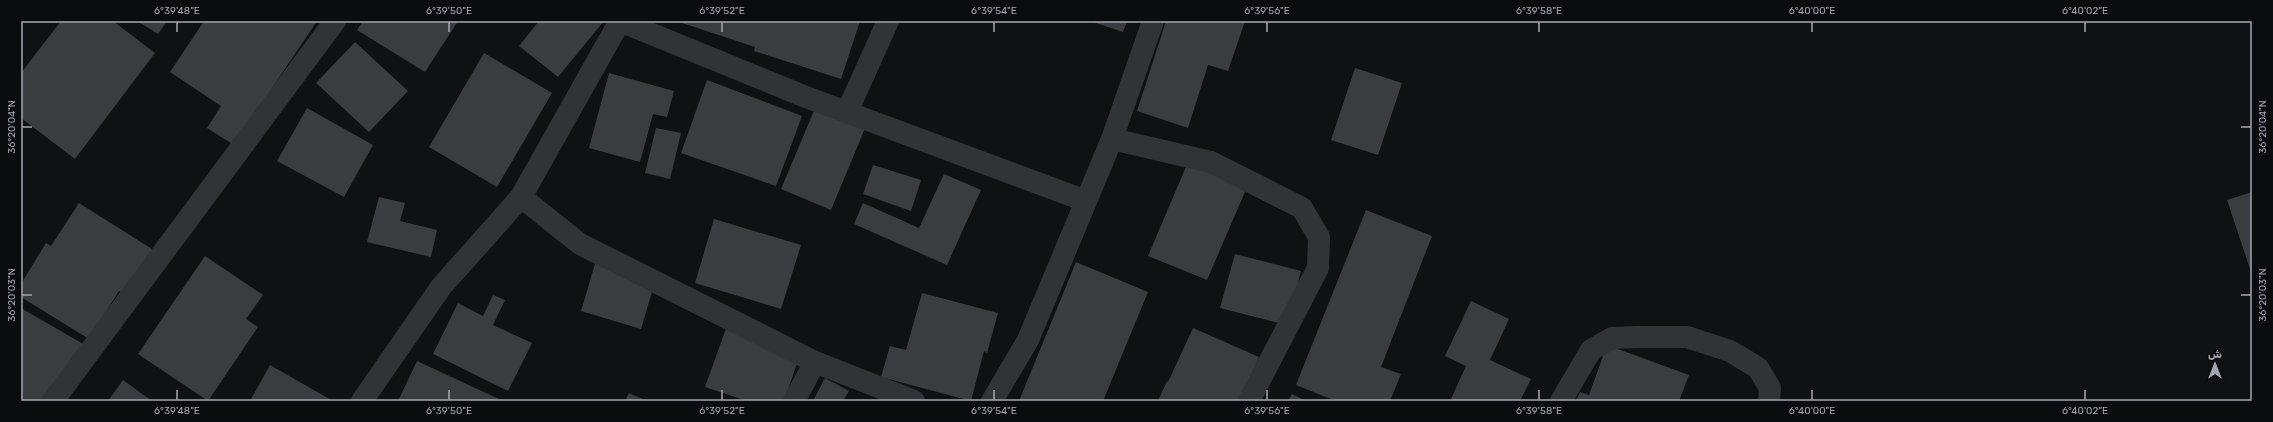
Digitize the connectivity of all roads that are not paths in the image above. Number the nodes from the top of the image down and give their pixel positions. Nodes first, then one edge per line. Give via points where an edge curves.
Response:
1 (335, 21) edge
2 (620, 21) edge
3 (888, 21) edge
4 (1153, 21) edge
5 (847, 112) junction
6 (1112, 139) junction
7 (521, 197) junction
8 (1086, 201) junction
9 (815, 362) junction
10 (53, 401) edge
11 (362, 401) edge
12 (794, 401) edge
13 (914, 401) edge
14 (992, 401) edge
15 (1249, 401) edge
16 (1561, 401) edge
17 (1769, 401) edge

1 - 10 street
2 - 5 street
2 - 7 street
3 - 5 street
4 - 6 street
5 - 8 street
6 - 8 street
6 - 15 street via 1211,162 1302,208 1319,237 1318,268
7 - 9 street via 580,244
7 - 11 street via 441,287
8 - 14 street via 1028,340
9 - 12 street
9 - 13 street
16 - 17 street via 1591,350 1612,338 1637,337 1687,337 1730,351 1758,368 1770,388

